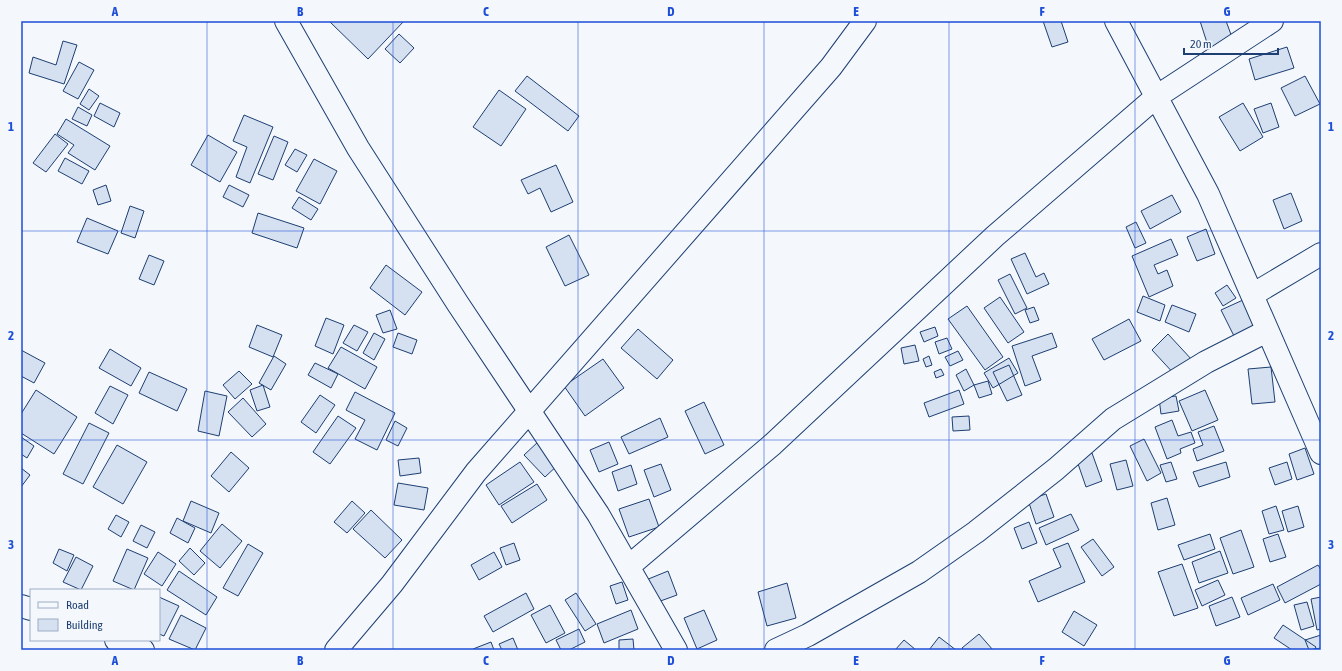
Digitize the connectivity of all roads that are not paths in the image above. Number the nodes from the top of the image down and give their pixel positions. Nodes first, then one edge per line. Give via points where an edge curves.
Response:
1 (286, 21) edge
2 (866, 21) edge
3 (1116, 21) edge
4 (1272, 21) edge
5 (1156, 97) junction
6 (1321, 254) edge
7 (1252, 295) junction
8 (1267, 332) junction
9 (530, 412) junction
10 (1321, 453) edge
11 (628, 567) junction
12 (119, 641) edge
13 (143, 650) edge
14 (336, 650) edge
15 (676, 650) edge
16 (776, 650) edge

1 - 9 street via 358,148
2 - 9 street via 831,67
3 - 5 street
4 - 5 street
5 - 7 street via 1208,194
5 - 11 street via 995,236 772,444
6 - 7 street
7 - 8 street
8 - 10 street
8 - 16 street via 1206,362 1113,419 1044,479 919,572
9 - 11 street via 598,514
9 - 14 street via 476,472 392,584
11 - 15 street
12 - 13 street

